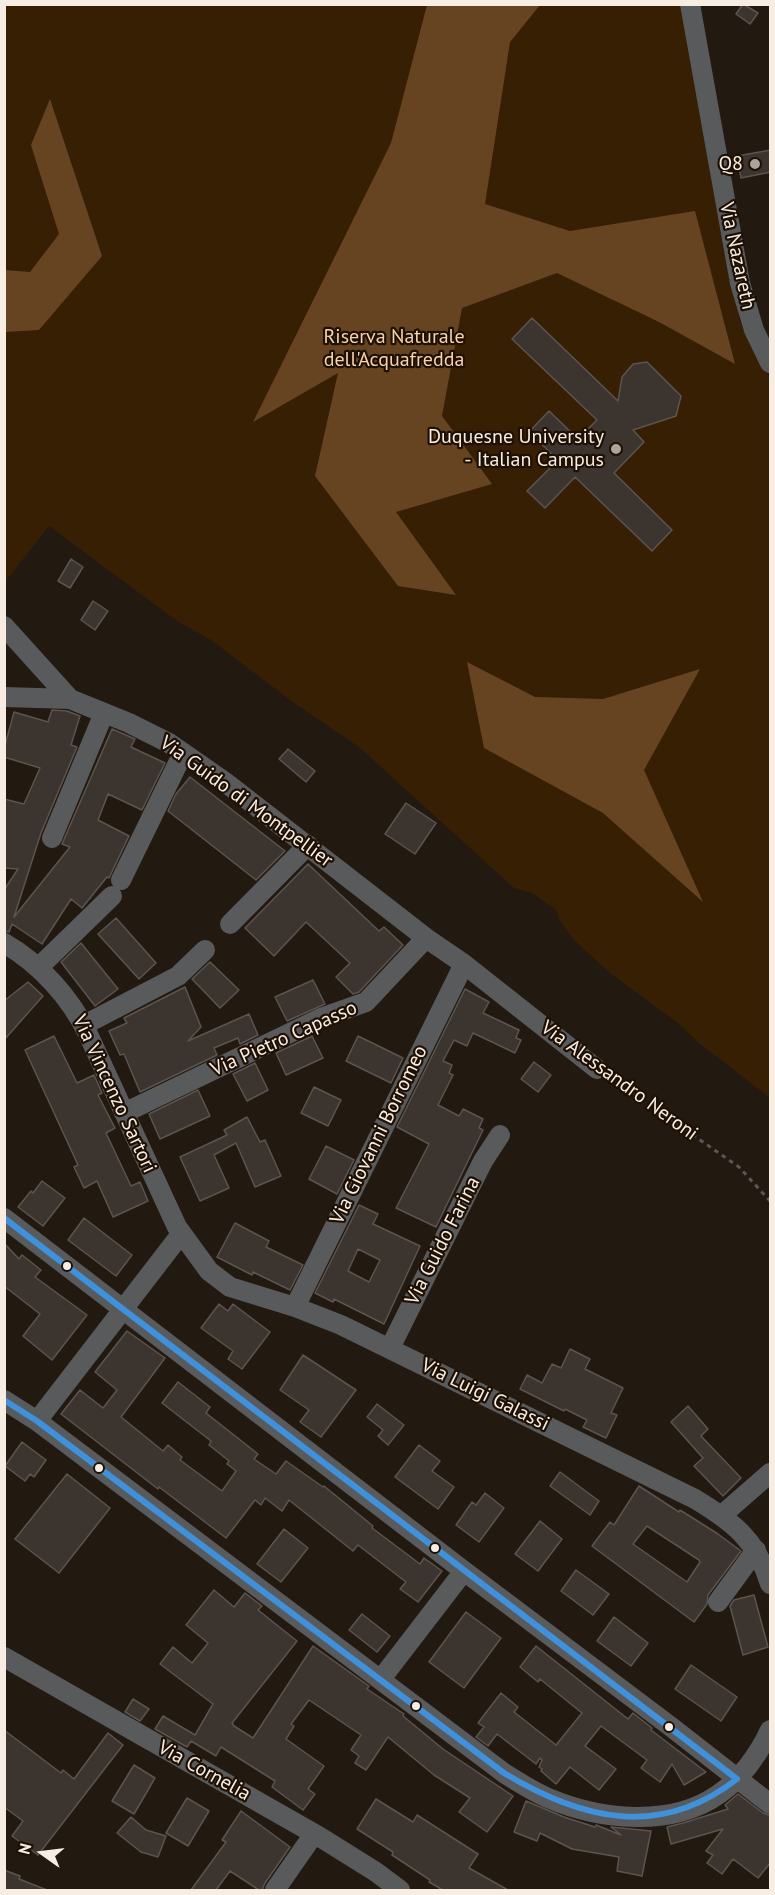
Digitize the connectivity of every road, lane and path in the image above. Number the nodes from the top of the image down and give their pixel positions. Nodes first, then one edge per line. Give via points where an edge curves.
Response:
1 (690, 4) edge
2 (771, 363) edge
3 (4, 626) edge
4 (4, 697) edge
5 (70, 699) junction
6 (104, 713) junction
7 (183, 753) junction
8 (52, 838) dead end
9 (308, 845) junction
10 (230, 924) dead end
11 (426, 939) junction
12 (4, 943) edge
13 (205, 950) dead end
14 (464, 964) junction
15 (38, 968) junction
16 (84, 1025) junction
17 (597, 1069) joint
18 (124, 1113) junction
19 (500, 1135) dead end
20 (771, 1201) edge
21 (4, 1218) edge
22 (181, 1234) junction
23 (295, 1307) junction
24 (122, 1309) junction
25 (390, 1348) junction
26 (4, 1400) edge
27 (37, 1420) junction
28 (771, 1473) edge
29 (722, 1515) junction
30 (756, 1550) junction
31 (464, 1571) junction
32 (771, 1584) edge
33 (718, 1602) dead end
34 (4, 1657) edge
35 (381, 1679) junction
36 (771, 1730) edge
37 (737, 1779) junction
38 (771, 1804) edge
39 (314, 1833) junction
40 (275, 1890) edge
41 (400, 1890) edge

1 - 2 street, Via Nazareth via 740,283 754,330
3 - 5 street
4 - 5 street, Via Guido di Montpellier
5 - 6 street, Via Guido di Montpellier
6 - 7 street, Via Guido di Montpellier via 148,731
6 - 8 street
7 - 9 street, Via Guido di Montpellier
7 - 15 street via 116,888
9 - 10 street
9 - 11 street, Via Guido di Montpellier
11 - 14 street, Via Guido di Montpellier
11 - 18 street, Via Pietro Capasso via 366,1002 321,1018
12 - 15 street, Via Vincenzo Sartori
13 - 16 street via 178,976
14 - 17 street, Via Alessandro Neroni
14 - 23 street, Via Giovanni Borromeo
15 - 16 street, Via Vincenzo Sartori
16 - 18 street, Via Vincenzo Sartori
17 - 20 path, Via Alessandro Neroni via 740,1167
18 - 22 street, Via Vincenzo Sartori
19 - 25 street, Via Guido Farina via 483,1161
21 - 24 street
22 - 23 street, Via Luigi Galassi via 209,1271 230,1287
22 - 24 street
23 - 25 street, Via Luigi Galassi
24 - 27 street
24 - 31 street
25 - 29 street, Via Luigi Galassi
26 - 27 street
27 - 35 street
28 - 29 street
29 - 30 street, Via Luigi Galassi
30 - 32 street, Via Luigi Galassi
30 - 33 street
31 - 35 street
31 - 37 street
34 - 39 street, Via Cornelia
35 - 37 street via 504,1773 565,1804 621,1816 674,1813 707,1801
36 - 37 street
37 - 38 street
39 - 40 street
39 - 41 street, Via Cornelia

